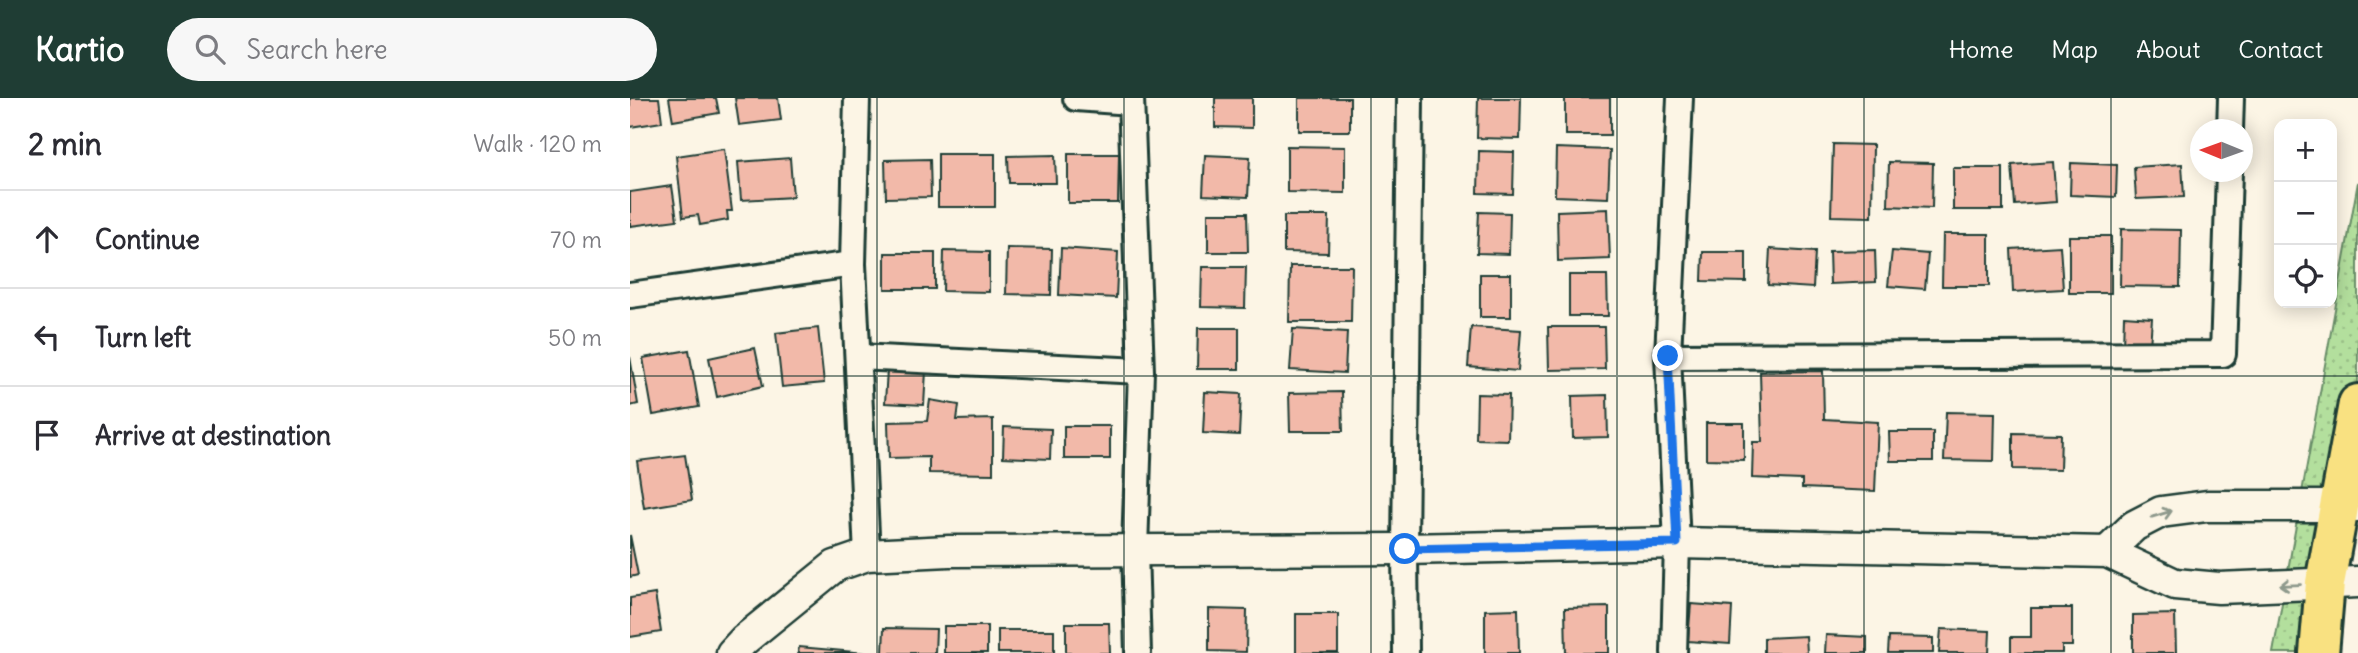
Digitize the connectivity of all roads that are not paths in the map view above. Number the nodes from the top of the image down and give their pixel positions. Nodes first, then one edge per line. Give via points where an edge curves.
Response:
1 (857, 98) edge
2 (1076, 98) edge
3 (1410, 98) edge
4 (1680, 98) edge
5 (2231, 98) edge
6 (1131, 100) edge
7 (2230, 119) edge
8 (2229, 182) edge
9 (853, 264) junction
10 (630, 295) edge
11 (1668, 356) junction
12 (858, 357) junction
13 (1141, 371) junction
14 (2358, 404) edge
15 (2348, 506) edge
16 (1677, 543) junction
17 (1135, 549) junction
18 (1405, 549) junction
19 (2107, 552) junction
20 (867, 555) junction
21 (2342, 583) edge
22 (732, 653) edge
23 (1138, 653) edge
24 (1406, 653) edge
25 (1674, 653) edge
26 (2319, 653) edge

1 - 9 street
2 - 6 street
3 - 18 street
4 - 11 street
5 - 7 street
6 - 13 street
8 - 11 street via 2223,354
9 - 10 street
9 - 12 street
11 - 16 street
12 - 13 street
12 - 20 street
13 - 17 street
14 - 15 highway
19 -> 15 street via 2134,526 2161,512 2207,506
15 - 21 highway
16 - 18 street
16 - 19 street
16 - 25 street
17 - 18 street
17 - 20 street
17 - 23 street
18 - 24 street
21 -> 19 street via 2219,588 2175,584
20 - 22 street via 835,566
21 - 26 highway

